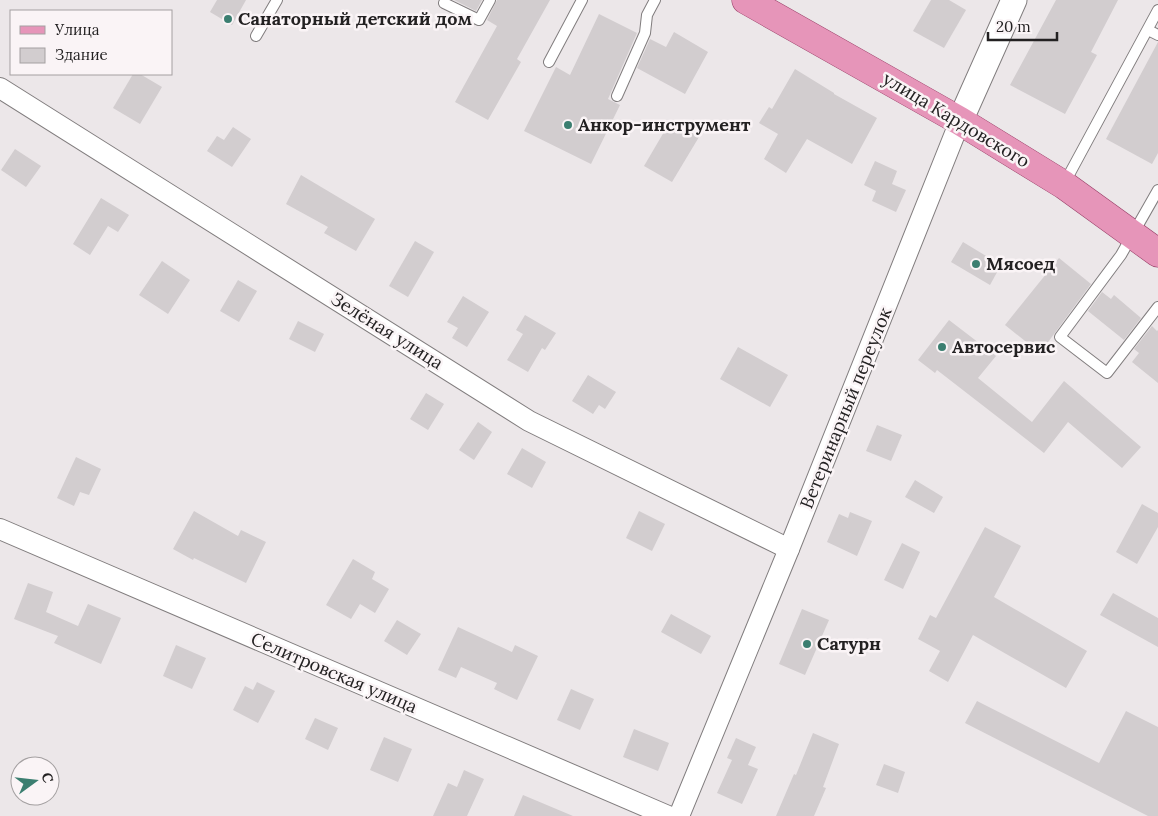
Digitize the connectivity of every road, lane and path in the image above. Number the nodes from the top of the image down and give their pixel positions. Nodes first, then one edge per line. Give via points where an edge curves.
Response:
1 (277, 0) edge
2 (490, 0) edge
3 (582, 0) edge
4 (655, 0) edge
5 (746, 0) edge
6 (1014, 0) edge
7 (444, 3) dead end
8 (1158, 10) edge
9 (1148, 30) junction
10 (1158, 35) edge
11 (256, 36) dead end
12 (549, 62) dead end
13 (0, 88) edge
14 (617, 96) dead end
15 (960, 122) junction
16 (1064, 185) junction
17 (1158, 190) edge
18 (1134, 235) junction
19 (1158, 253) edge
20 (1158, 307) edge
21 (0, 530) edge
22 (788, 549) junction
23 (668, 816) edge
24 (679, 816) edge

1 - 11 lane
2 - 7 lane via 478,20
3 - 12 lane
4 - 14 lane via 647,15 646,33
5 - 15 main road, улица Кардовского
6 - 15 street, Ветеринарный переулок
8 - 9 lane
9 - 10 lane
9 - 16 lane
13 - 22 street, Зелёная улица via 530,421
15 - 16 main road, улица Кардовского
15 - 22 street, Ветеринарный переулок
16 - 18 main road, улица Кардовского
17 - 18 lane
18 - 19 main road, улица Кардовского
18 - 20 lane via 1060,337 1107,373
21 - 23 street, Селитровская улица
22 - 24 street, Ветеринарный переулок

